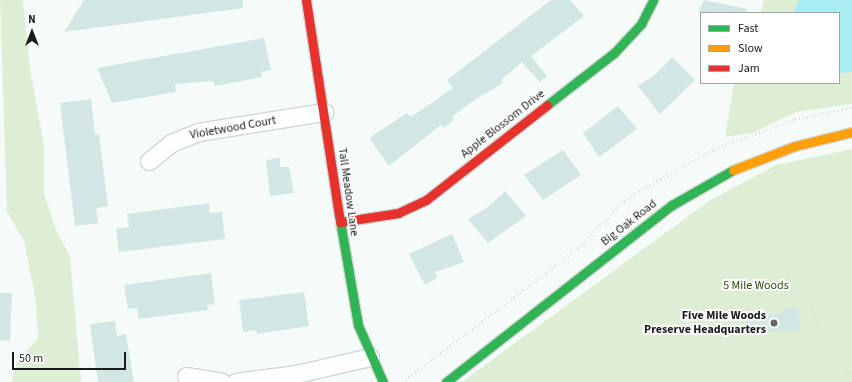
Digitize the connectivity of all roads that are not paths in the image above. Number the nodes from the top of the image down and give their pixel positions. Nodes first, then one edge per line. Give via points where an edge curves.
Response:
1 (306, 0) edge
2 (653, 0) edge
3 (324, 112) junction
4 (852, 132) edge
5 (149, 161) dead end
6 (340, 222) junction
7 (370, 357) junction
8 (186, 376) dead end
9 (222, 382) edge
10 (236, 382) edge
11 (383, 382) edge
12 (446, 382) edge

1 - 3 street, Tall Meadow Lane
2 - 6 street, Apple Blossom Drive via 632,36 614,53 426,200 398,213
3 - 5 street, Violetwood Court via 198,132 171,143
3 - 6 street, Tall Meadow Lane
4 - 12 street, Big Oak Road via 795,146 745,164 702,186 672,205
6 - 7 street, Tall Meadow Lane via 358,325
7 - 10 street via 296,374
7 - 11 street, Tall Meadow Lane
8 - 9 street

